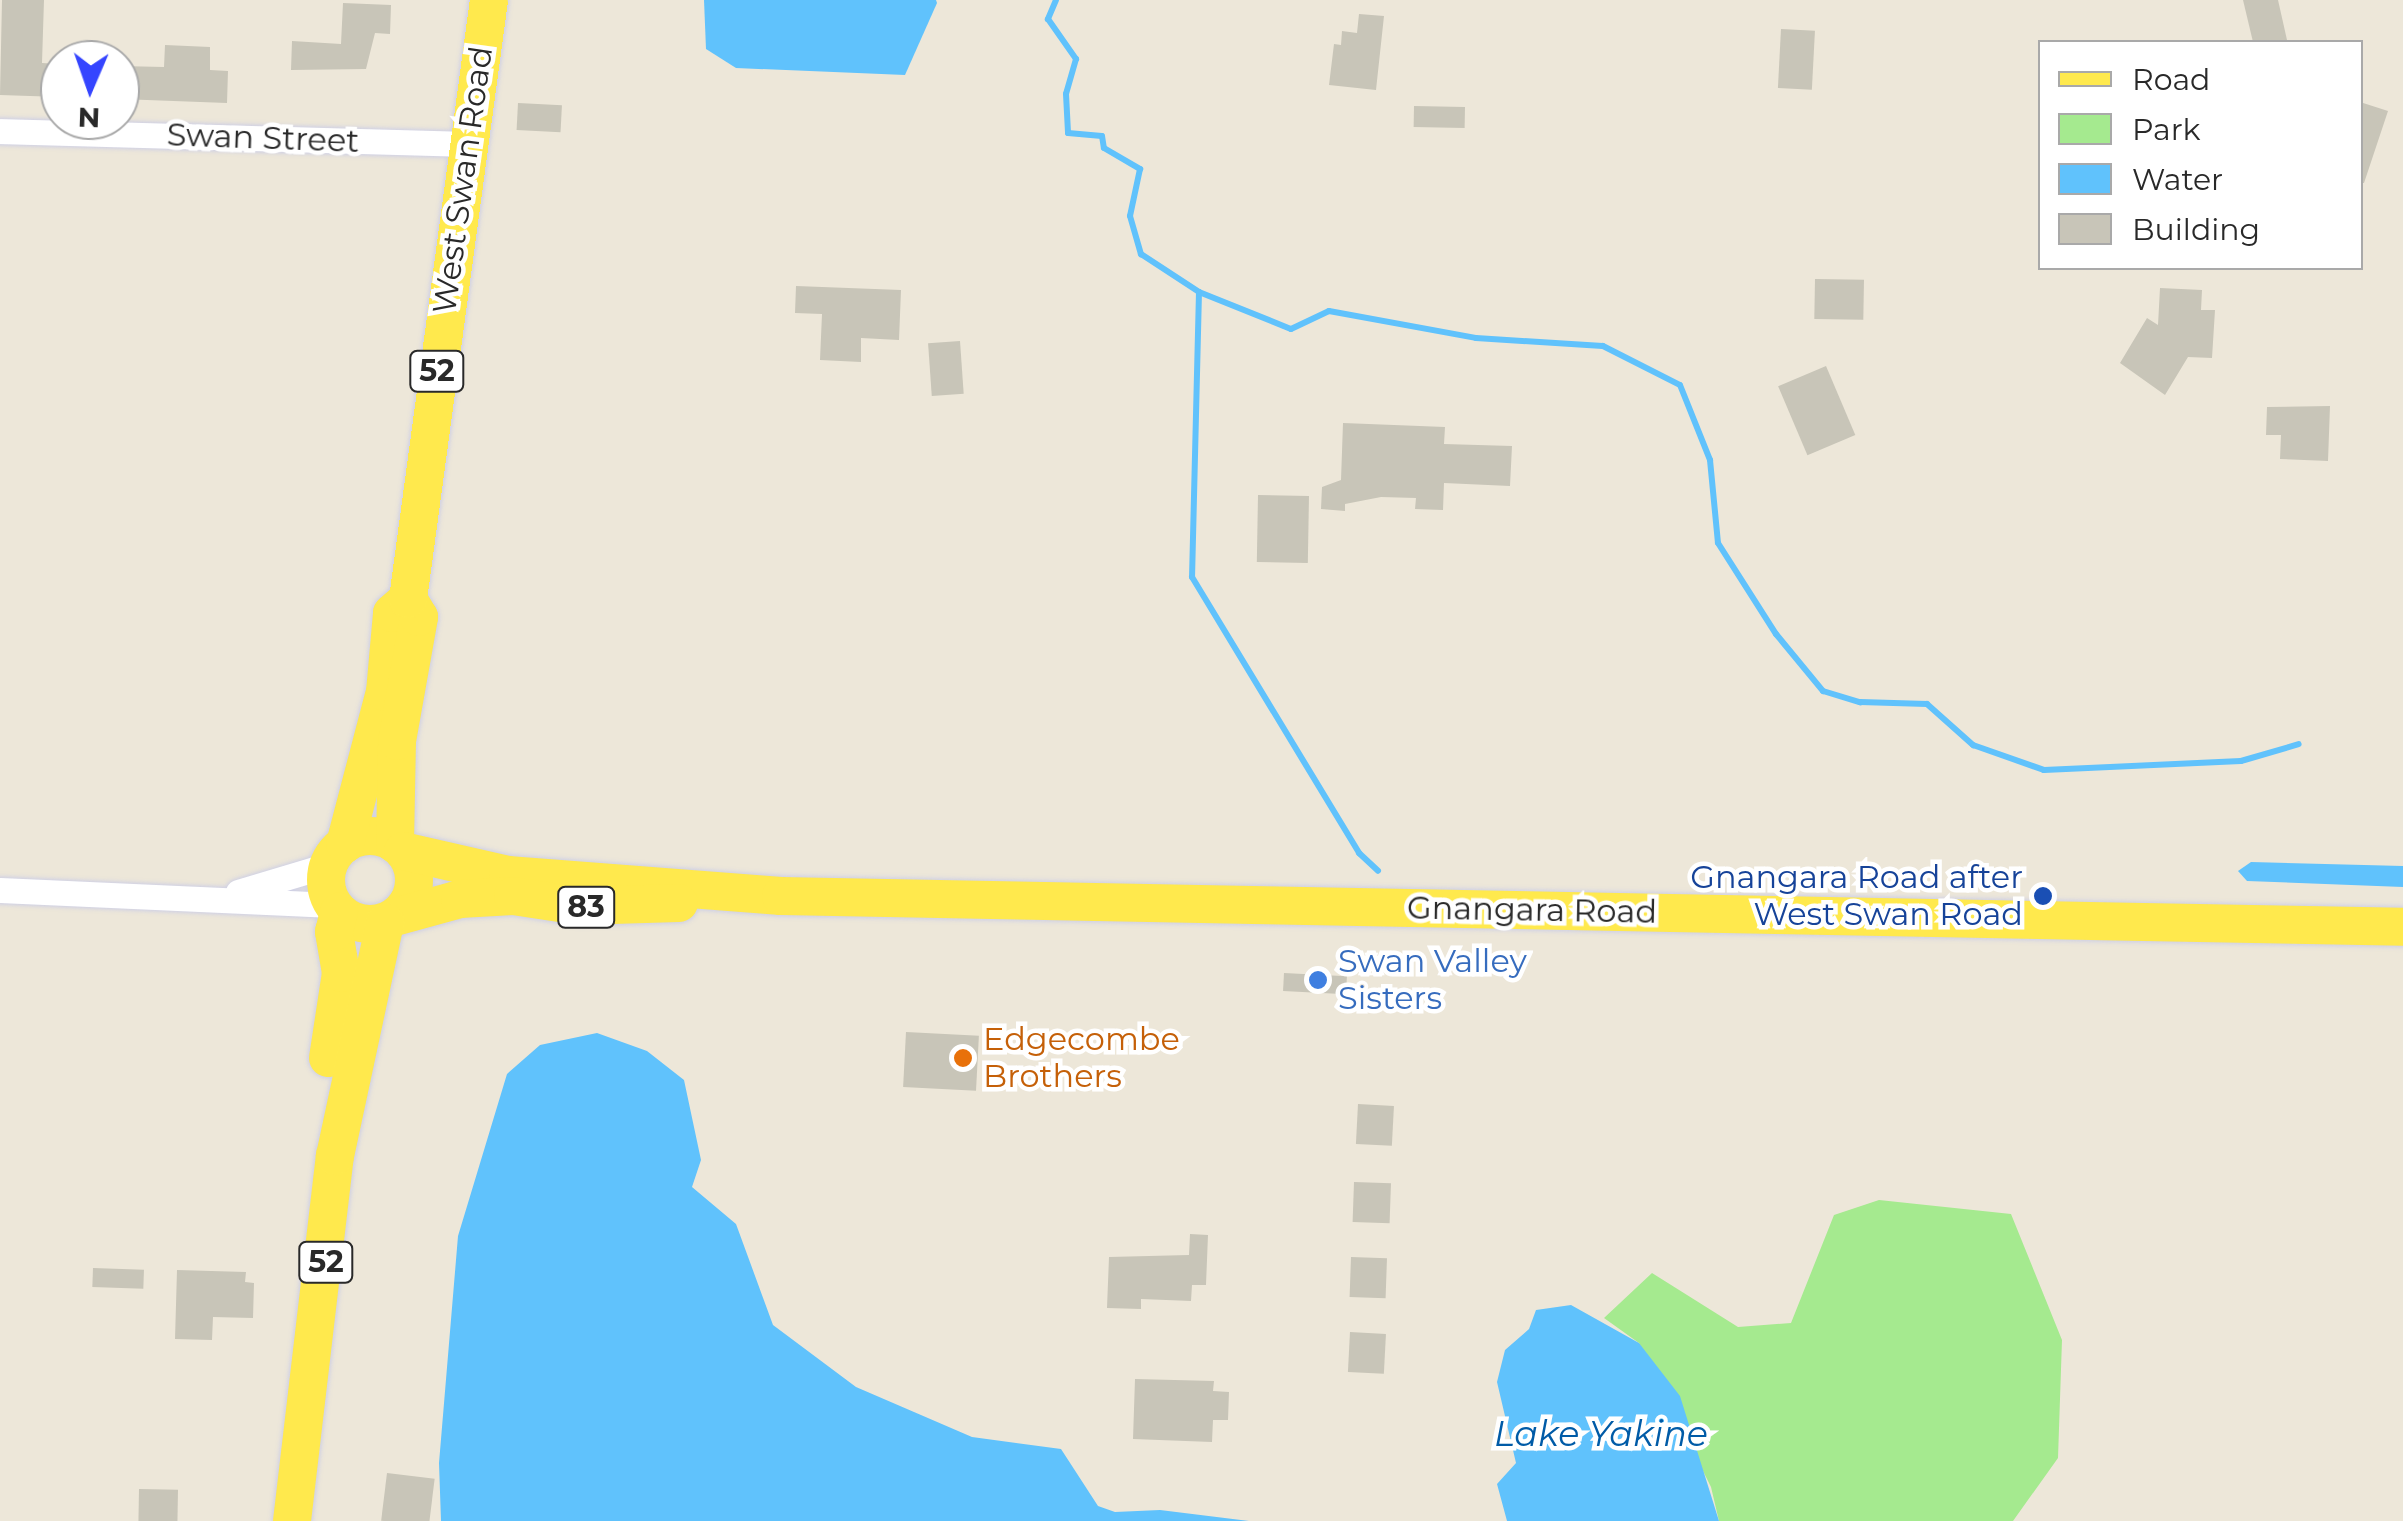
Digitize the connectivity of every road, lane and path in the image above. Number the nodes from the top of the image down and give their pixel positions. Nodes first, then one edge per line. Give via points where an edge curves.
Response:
1 (489, 0) edge
2 (0, 131) edge
3 (466, 144) junction
4 (408, 599) junction
5 (399, 847) junction
6 (336, 855) junction
7 (0, 890) edge
8 (781, 896) junction
9 (219, 898) junction
10 (336, 908) junction
11 (390, 920) junction
12 (2403, 926) edge
13 (335, 1156) junction
14 (292, 1521) edge

1 - 3 main road, West Swan Road / 52
2 - 3 street, Swan Street
3 - 4 main road, West Swan Road / 52
4 - 5 main road, West Swan Road / 52 via 419,617 397,741
4 - 6 main road, West Swan Road / 52 via 392,613 385,692
5 - 6 main road via 370,836
5 - 8 main road, Gnangara Road / 83 via 508,875
5 - 11 main road, 52 via 411,864 413,893
6 - 9 street
6 - 10 main road, 52
7 - 9 street
8 - 11 main road, Gnangara Road / 83 via 621,908 513,896 460,899
8 - 12 main road, Gnangara Road / 83
9 - 10 street
10 - 11 main road via 361,924
10 - 13 main road, 52 via 341,973 320,1128
11 - 13 main road, 52
13 - 14 main road, 52

